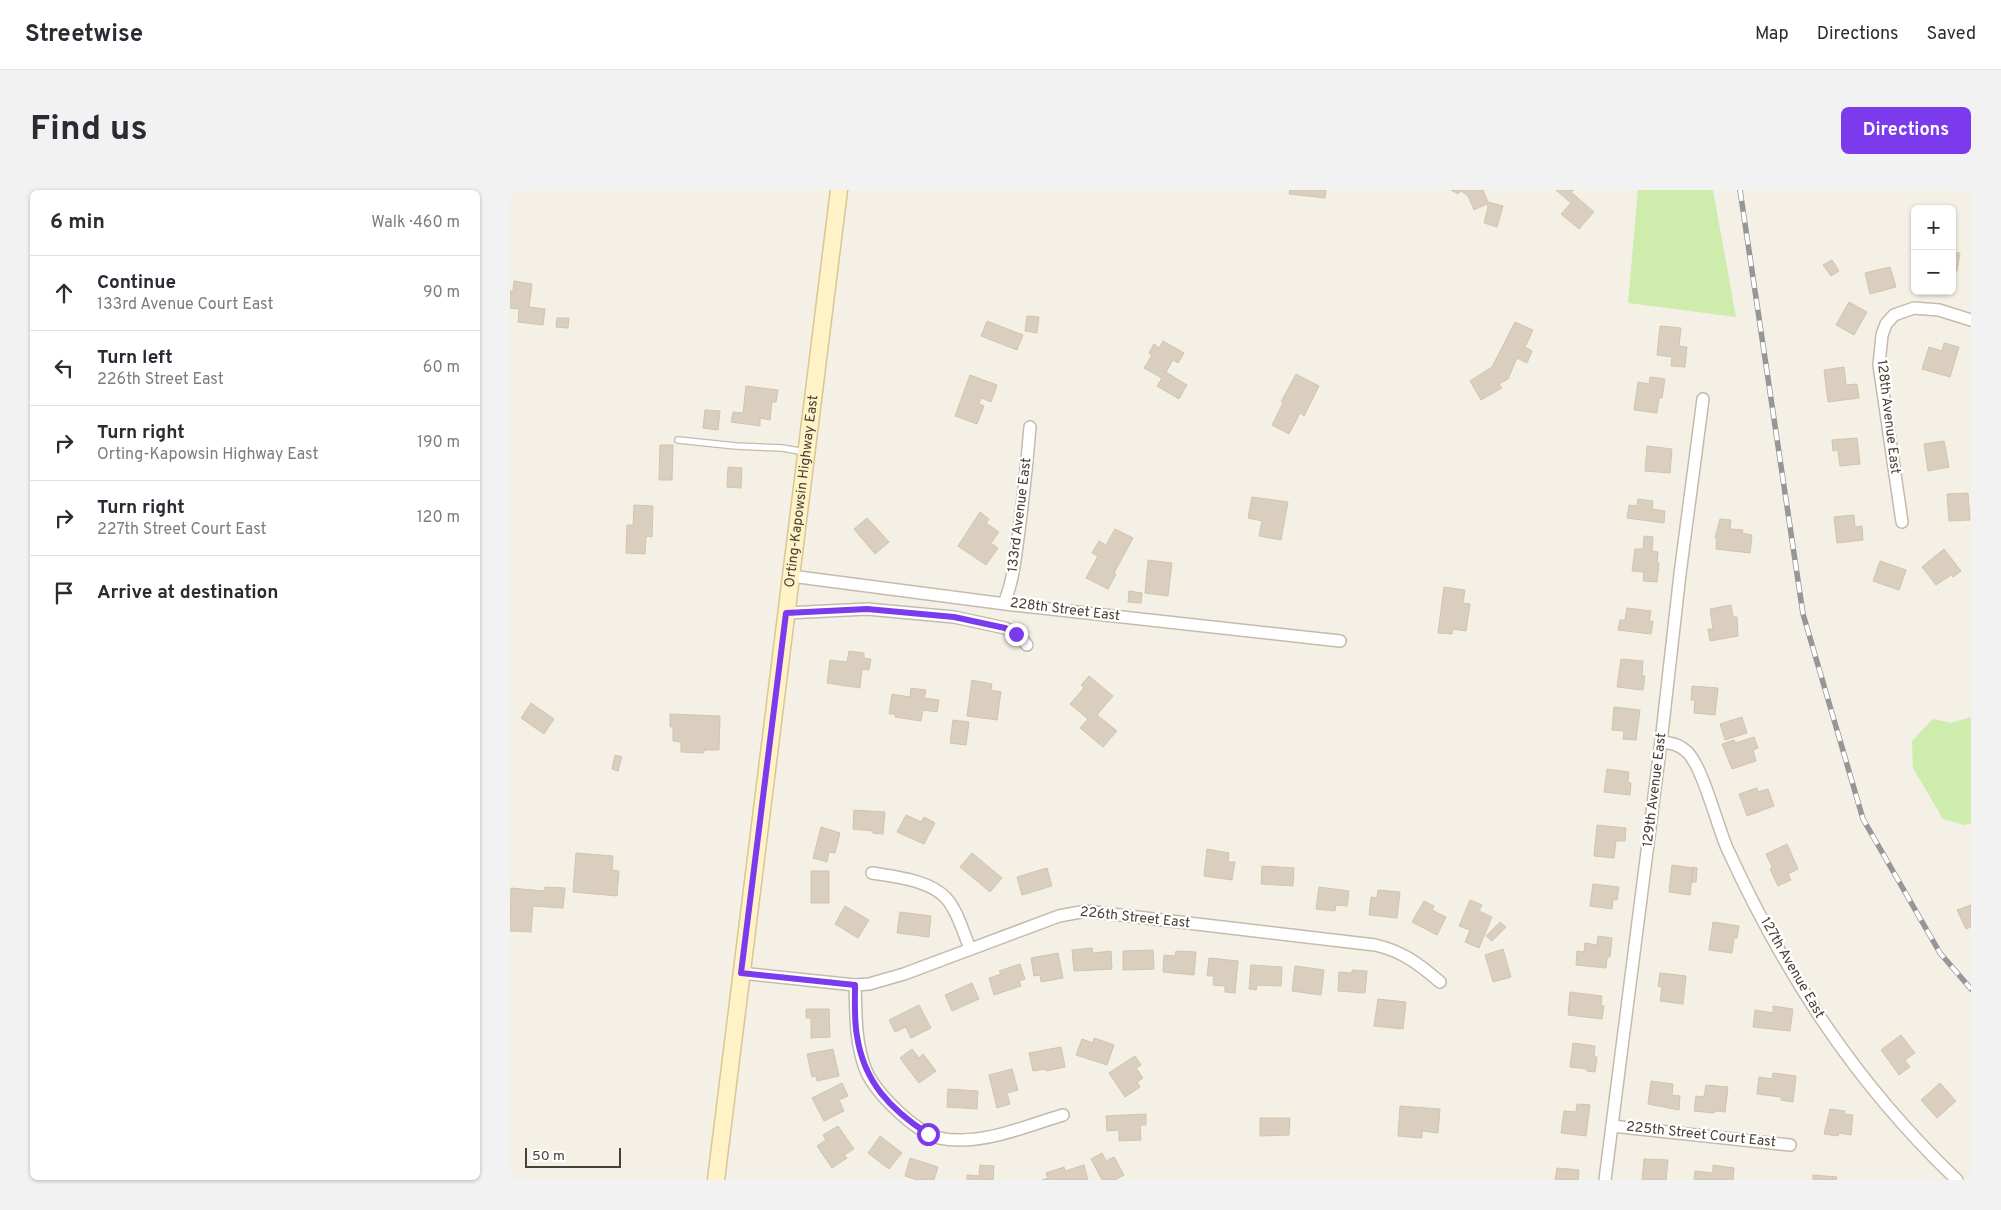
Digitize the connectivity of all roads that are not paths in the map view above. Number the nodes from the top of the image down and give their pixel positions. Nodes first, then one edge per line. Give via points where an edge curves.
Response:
1 (839, 190) edge
2 (1971, 320) edge
3 (1703, 399) dead end
4 (1030, 427) dead end
5 (678, 440) dead end
6 (807, 452) junction
7 (1902, 522) dead end
8 (791, 576) junction
9 (1004, 603) junction
10 (786, 613) junction
11 (1340, 641) dead end
12 (1027, 645) dead end
13 (1661, 742) junction
14 (872, 873) dead end
15 (970, 948) junction
16 (741, 973) junction
17 (1440, 982) dead end
18 (855, 985) junction
19 (1062, 1115) dead end
20 (1612, 1126) junction
21 (1790, 1145) dead end
22 (716, 1180) edge
23 (1605, 1180) edge
24 (1957, 1180) edge

1 - 6 main road, Orting-Kapowsin Highway East
2 - 7 street, 128th Avenue East via 1928,308 1914,308 1894,316 1882,335 1879,365
3 - 13 street, 129th Avenue East
4 - 9 street, 133rd Avenue East via 1014,568
5 - 6 lane
6 - 8 main road, Orting-Kapowsin Highway East
8 - 9 street, 228th Street East
8 - 10 main road, Orting-Kapowsin Highway East
9 - 11 street, 228th Street East
10 - 12 street via 867,609 954,617 1005,628
10 - 16 main road, Orting-Kapowsin Highway East
13 - 20 street, 129th Avenue East
13 - 24 street, 127th Avenue East via 1677,744 1693,758 1727,847 1784,960 1837,1043 1896,1118
14 - 15 street via 920,884 946,898
15 - 17 street, 226th Street East via 1059,916 1086,912 1375,945 1416,961
15 - 18 street, 226th Street East via 885,980
16 - 18 street, 226th Street East
16 - 22 main road, Orting-Kapowsin Highway East
18 - 19 street via 856,1034 865,1069 887,1099 928,1134 949,1140 972,1140
20 - 21 street, 225th Street Court East
20 - 23 street, 129th Avenue East

